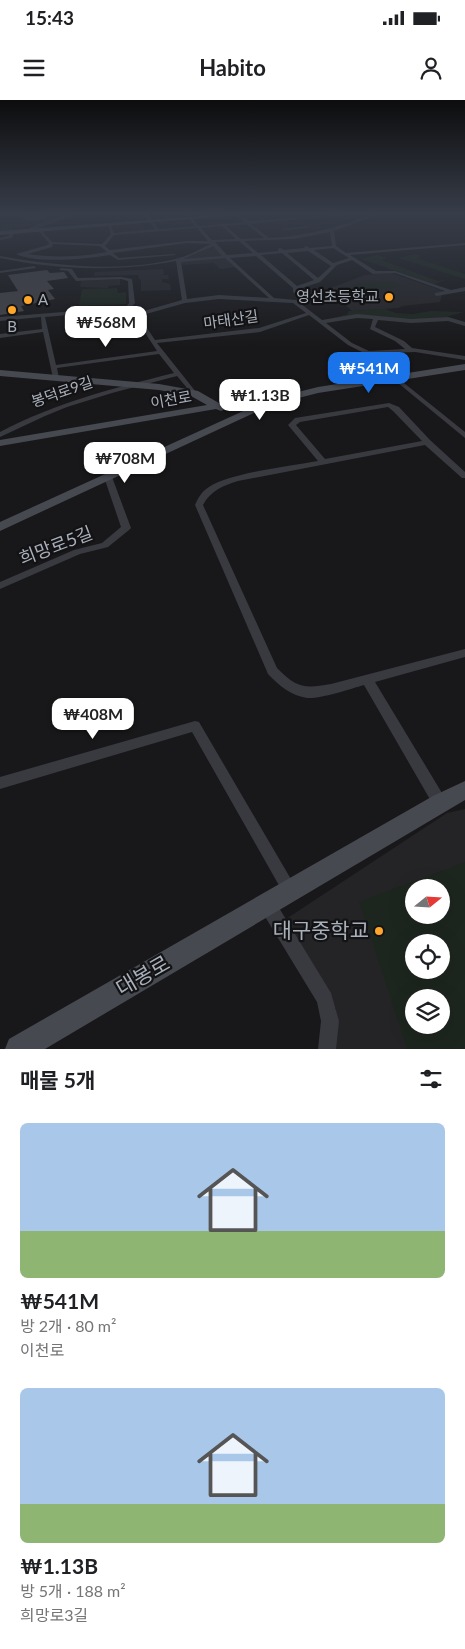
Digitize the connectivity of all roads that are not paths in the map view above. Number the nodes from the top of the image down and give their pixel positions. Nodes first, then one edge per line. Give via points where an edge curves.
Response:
1 (9, 258) edge
2 (114, 258) edge
3 (116, 258) edge
4 (139, 258) edge
5 (182, 258) edge
6 (210, 258) edge
7 (227, 258) edge
8 (260, 258) edge
9 (292, 258) edge
10 (322, 258) edge
11 (352, 259) joint
12 (177, 261) junction
13 (334, 266) junction
14 (84, 267) junction
15 (0, 272) edge
16 (318, 280) junction
17 (296, 288) junction
18 (465, 290) edge
19 (452, 292) junction
20 (437, 294) dead end
21 (272, 298) junction
22 (185, 301) junction
23 (294, 301) junction
24 (128, 308) junction
25 (311, 312) junction
26 (136, 315) junction
27 (43, 318) dead end
28 (376, 318) junction
29 (0, 319) edge
30 (321, 322) junction
31 (465, 324) edge
32 (46, 330) junction
33 (0, 336) edge
34 (153, 342) junction
35 (410, 350) junction
36 (161, 352) junction
37 (465, 358) edge
38 (465, 367) edge
39 (0, 373) edge
40 (55, 373) junction
41 (178, 374) junction
42 (394, 377) junction
43 (136, 385) junction
44 (190, 389) junction
45 (270, 402) junction
46 (217, 406) junction
47 (239, 417) junction
48 (0, 435) edge
49 (465, 436) edge
50 (427, 442) junction
51 (0, 443) edge
52 (322, 461) junction
53 (465, 476) edge
54 (108, 477) junction
55 (0, 527) edge
56 (0, 586) edge
57 (465, 653) edge
58 (368, 679) junction
59 (0, 782) edge
60 (465, 790) edge
61 (440, 803) junction
62 (290, 890) junction
63 (267, 904) junction
64 (19, 1049) edge
65 (327, 1049) edge

1 - 14 street via 32,264
2 - 14 street via 90,261
3 - 4 street
5 - 12 street
6 - 12 street
7 - 21 street
8 - 17 street
9 - 16 street
10 - 13 street
11 - 13 street
11 - 19 street via 375,273 395,272
12 - 14 street via 113,268
12 - 22 street
13 - 16 street
15 - 24 street via 29,267 70,270 76,280 130,280 132,303
16 - 17 street
17 - 23 street
18 - 19 street
19 - 20 street
21 - 22 street via 229,296
21 - 23 street
22 - 26 street
23 - 25 street
24 - 26 street
24 - 29 street
25 - 30 street
25 - 34 street, 마태산길 via 260,330
26 - 34 street
27 - 32 street, 봉덕로9길
28 - 30 street via 357,316
28 - 31 street via 411,321 448,319
28 - 35 street via 372,328 404,343
30 - 35 street via 368,353
32 - 33 street
32 - 40 street, 봉덕로9길
34 - 36 street
35 - 37 street
36 - 40 street, 봉덕로9길
36 - 41 street
38 - 42 street, 이천로
39 - 40 street, 봉덕로9길
40 - 43 street, 봉덕로9길
41 - 43 street
41 - 44 street
42 - 45 street, 이천로
42 - 49 street
43 - 44 street, 봉덕로9길
43 - 48 street, 봉덕로9길 via 68,404 23,421
44 - 46 street, 봉덕로9길
45 - 46 street, 이천로
45 - 47 street
46 - 47 street, 봉덕로9길
46 - 51 street, 이천로
47 - 54 street
50 - 52 street
50 - 52 street via 396,409 388,405 298,420 292,425
50 - 53 street
52 - 58 street via 217,485 204,494 199,504 272,671 285,684 308,693
54 - 55 street
54 - 56 street, 희망로5길 via 126,528 105,545 77,552
57 - 58 street
58 - 61 street
59 - 62 street via 196,726
60 - 61 street, 대봉로
61 - 62 street, 대봉로
62 - 63 street, 대봉로
63 - 64 street, 대봉로
63 - 65 street via 325,1000 330,1021

